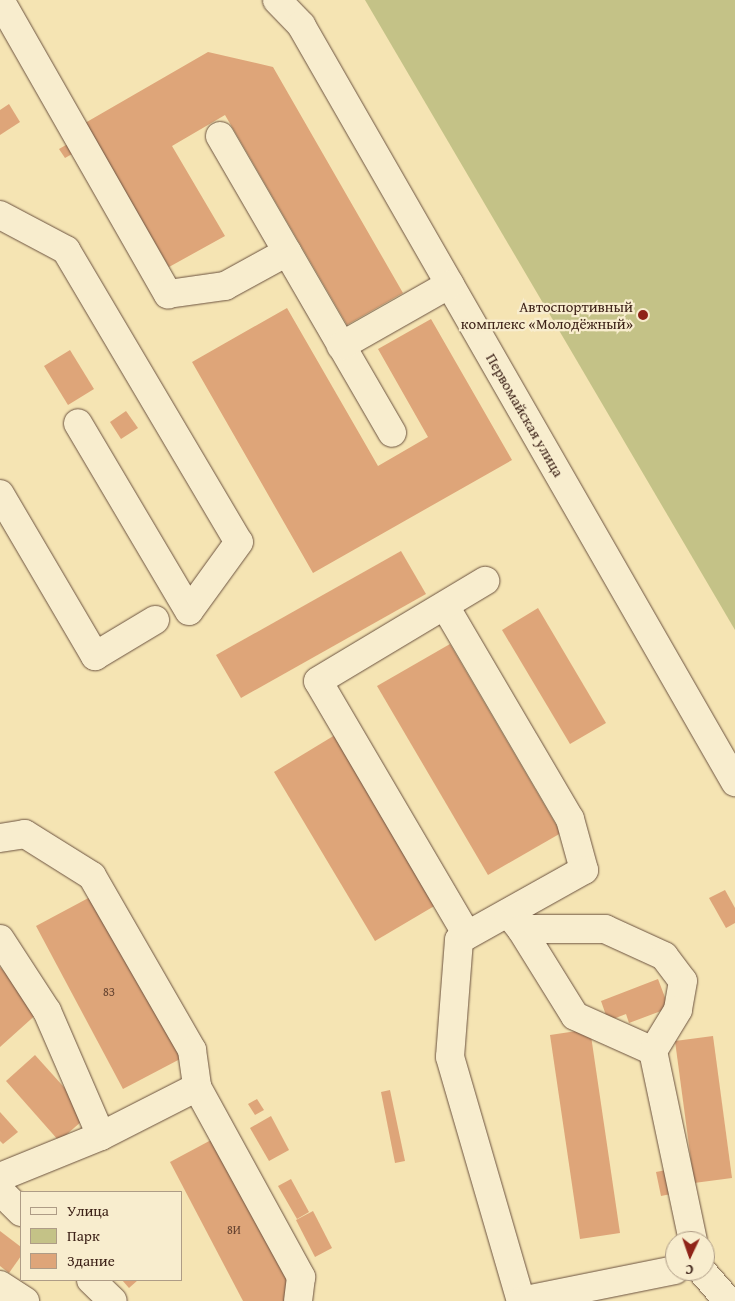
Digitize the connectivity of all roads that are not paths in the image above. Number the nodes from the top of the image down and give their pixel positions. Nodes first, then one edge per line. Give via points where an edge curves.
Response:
1 (278, 0) edge
2 (7, 6) edge
3 (220, 136) dead end
4 (0, 215) edge
5 (287, 252) junction
6 (450, 284) junction
7 (341, 346) junction
8 (78, 424) dead end
9 (392, 433) dead end
10 (0, 494) edge
11 (485, 581) dead end
12 (445, 606) junction
13 (156, 620) dead end
14 (735, 782) edge
15 (0, 838) edge
16 (514, 921) junction
17 (467, 935) junction
18 (0, 939) edge
19 (653, 1051) junction
20 (197, 1087) junction
21 (101, 1136) junction
22 (0, 1176) edge
23 (0, 1191) edge
24 (20, 1211) edge
25 (691, 1231) edge
26 (665, 1272) edge
27 (93, 1281) edge
28 (711, 1281) edge
29 (0, 1285) edge
30 (25, 1301) edge
31 (113, 1301) edge
32 (298, 1301) edge
33 (728, 1301) edge

1 - 6 street, Первомайская улица via 302,26
2 - 5 street via 168,294 225,286
3 - 5 street
4 - 8 street via 66,250 239,542 189,611
5 - 7 street
6 - 7 street
6 - 14 street, Первомайская улица
7 - 9 street
10 - 13 street via 95,656
11 - 12 street
12 - 16 street via 570,818 584,870
12 - 17 street via 318,681
15 - 20 street via 25,834 92,876 192,1050
16 - 17 street
16 - 19 street via 575,1016
16 - 19 street via 606,929 664,956 683,981 678,1010
17 - 26 street via 459,940 450,1057 521,1301
18 - 21 street via 47,1011
19 - 25 street
20 - 21 street
20 - 32 street via 301,1277
21 - 22 street
23 - 24 street
27 - 31 street
28 - 33 street
29 - 30 street

